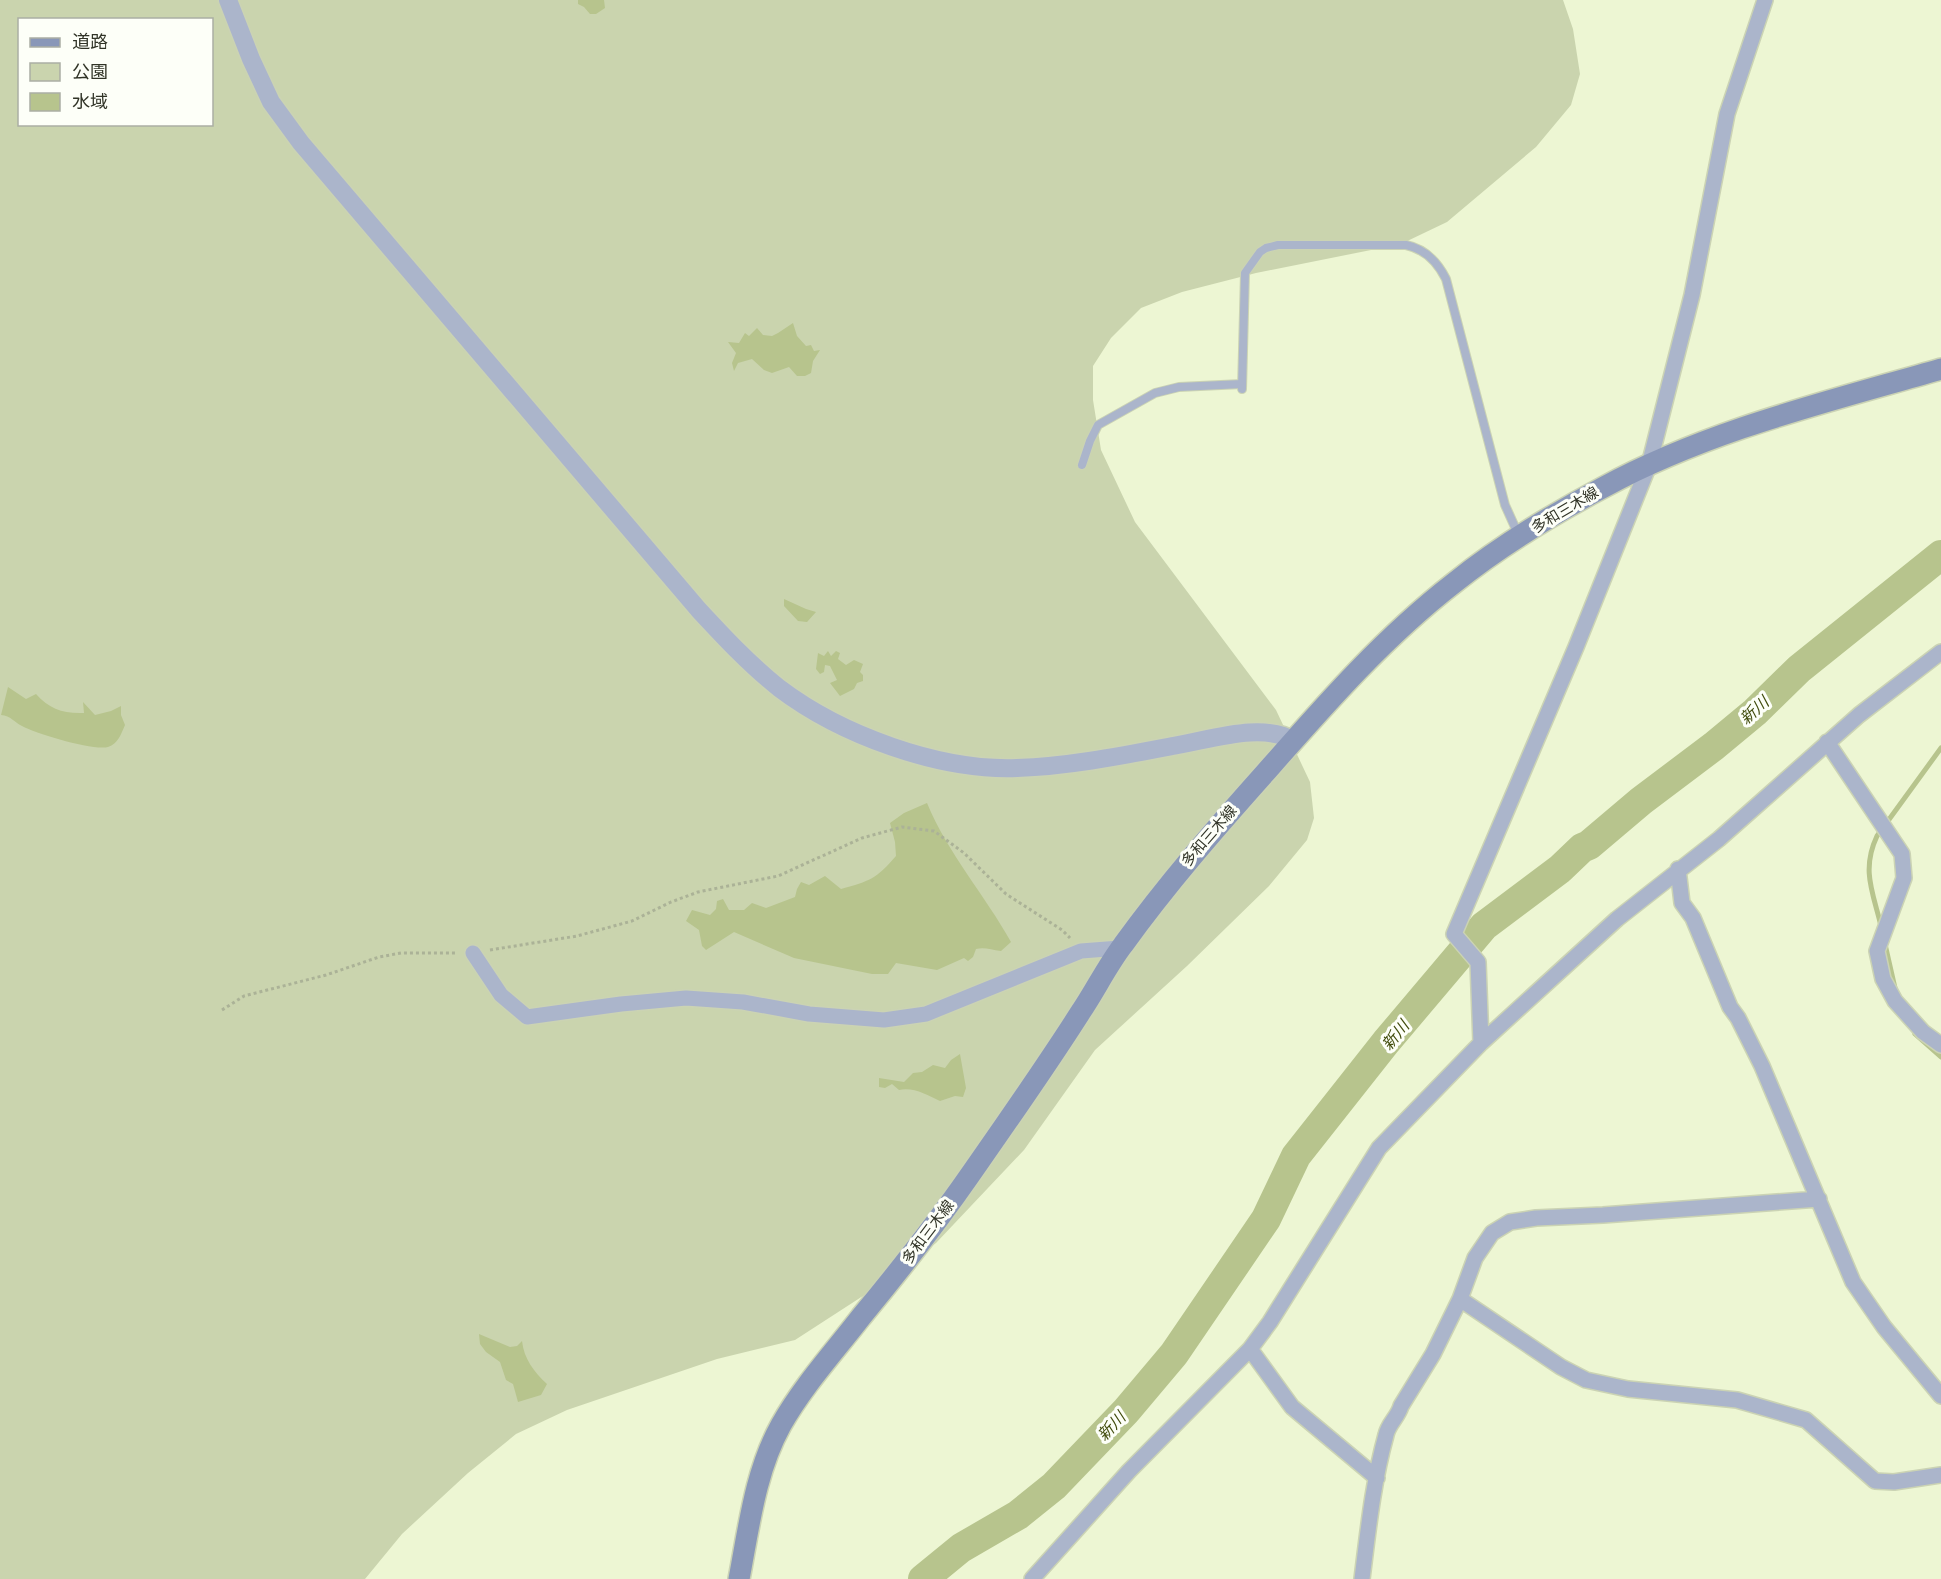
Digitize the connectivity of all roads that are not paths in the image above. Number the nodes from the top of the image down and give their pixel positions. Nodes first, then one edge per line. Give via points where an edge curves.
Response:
1 (228, 0) edge
2 (1766, 0) edge
3 (1941, 369) edge
4 (1082, 465) dead end
5 (1649, 465) junction
6 (1520, 537) junction
7 (1941, 652) edge
8 (1294, 741) junction
9 (1827, 742) junction
10 (1678, 869) junction
11 (1120, 948) junction
12 (473, 953) road end
13 (1481, 1043) junction
14 (1941, 1045) edge
15 (1819, 1199) junction
16 (1460, 1299) junction
17 (1250, 1349) junction
18 (1941, 1396) edge
19 (1941, 1475) edge
20 (1377, 1478) junction
21 (739, 1579) edge
22 (1032, 1579) edge
23 (1362, 1579) edge

1 - 8 street via 271,102 301,143 698,609 744,658 780,688 863,735 913,754 969,765 1014,768 1074,764 1266,731
2 - 5 street via 1728,114 1692,295
3 - 5 main road, 多和三木線 via 1770,418
4 - 6 lane via 1098,425 1155,393 1179,387 1242,387 1243,283 1249,265 1260,252 1278,245 1406,245 1423,251 1446,279 1505,505
5 - 6 main road, 多和三木線
5 - 13 street via 1454,934 1478,962
6 - 8 main road, 多和三木線 via 1454,583 1400,629
7 - 9 street
8 - 11 main road, 多和三木線 via 1188,860
9 - 10 street via 1719,839
9 - 14 street via 1902,854 1904,878 1877,951 1882,979 1895,1001 1923,1032
10 - 13 street
10 - 15 street via 1682,903 1693,918 1730,1007 1762,1066
11 - 12 street via 1081,951 926,1014 884,1020 686,998 527,1017 501,995
11 - 21 main road, 多和三木線 via 1051,1058 960,1189 802,1392 780,1426 757,1487
13 - 17 street via 1379,1148
15 - 16 street via 1510,1222 1492,1233 1475,1258
15 - 18 street via 1853,1282
16 - 19 street via 1586,1380 1628,1389 1737,1400 1806,1419 1875,1481
16 - 20 street via 1433,1354 1386,1431
17 - 20 street via 1292,1407
17 - 22 street via 1129,1471
20 - 23 street

